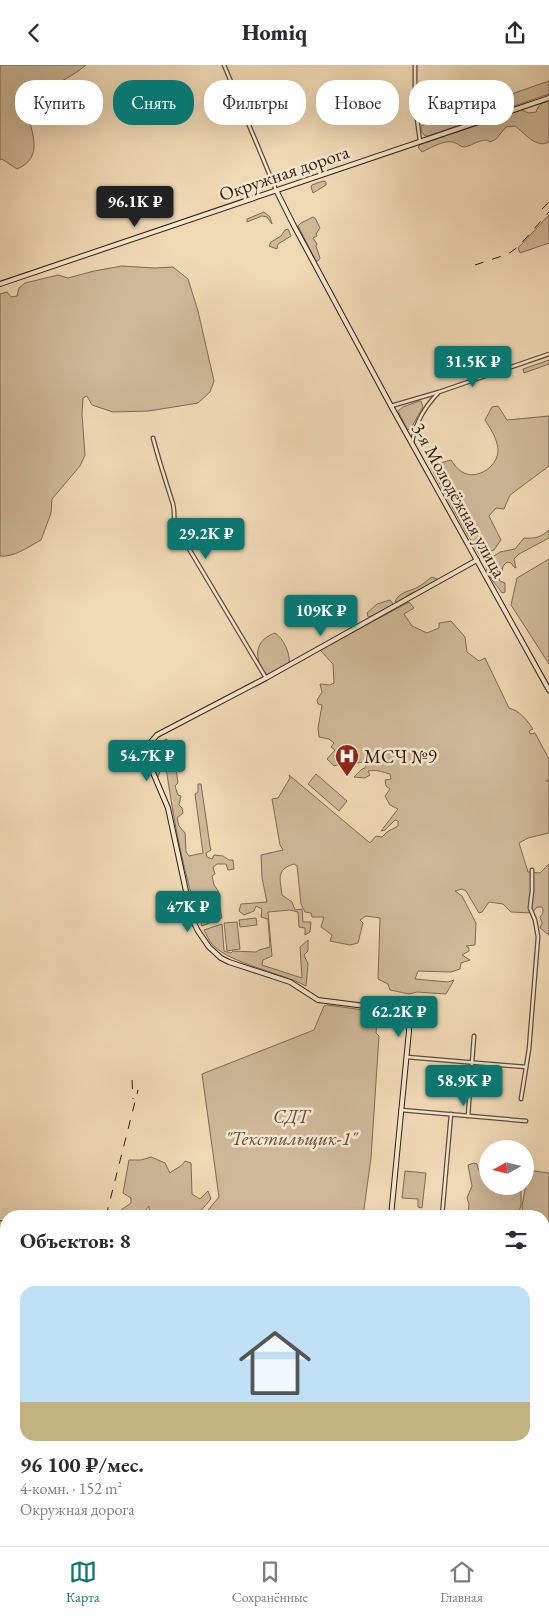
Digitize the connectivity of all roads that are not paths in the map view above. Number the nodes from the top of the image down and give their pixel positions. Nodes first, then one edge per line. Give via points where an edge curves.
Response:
1 (224, 65) edge
2 (415, 65) edge
3 (549, 98) edge
4 (420, 141) junction
5 (276, 190) junction
6 (0, 284) edge
7 (549, 354) edge
8 (439, 392) junction
9 (391, 406) junction
10 (154, 438) dead end
11 (412, 443) junction
12 (477, 560) junction
13 (266, 678) junction
14 (549, 690) edge
15 (532, 870) dead end
16 (474, 1036) dead end
17 (407, 1057) junction
18 (472, 1062) junction
19 (527, 1067) junction
20 (521, 1099) dead end
21 (402, 1110) junction
22 (451, 1114) junction
23 (468, 1116) junction
24 (526, 1121) dead end
25 (392, 1210) edge
26 (443, 1210) edge

1 - 5 street
2 - 4 street
3 - 4 main road, Окружная дорога
4 - 5 main road, Окружная дорога
5 - 6 main road, Окружная дорога
5 - 9 main road, 3-я Молодёжная улица
7 - 8 street
8 - 9 street
8 - 11 street via 421,414
9 - 11 main road, 3-я Молодёжная улица
10 - 13 street via 176,527
11 - 12 main road, 3-я Молодёжная улица
12 - 13 main road
12 - 14 main road, 3-я Молодёжная улица
13 - 17 main road via 157,735 147,751 169,814 192,919 209,947 229,962 290,983 318,999 404,1013 410,1024
15 - 19 street via 530,908 538,937
16 - 18 street
17 - 18 street
17 - 21 main road
18 - 19 street
18 - 23 street
19 - 20 street
21 - 22 street
21 - 25 main road
22 - 23 street
22 - 26 street
23 - 24 street

